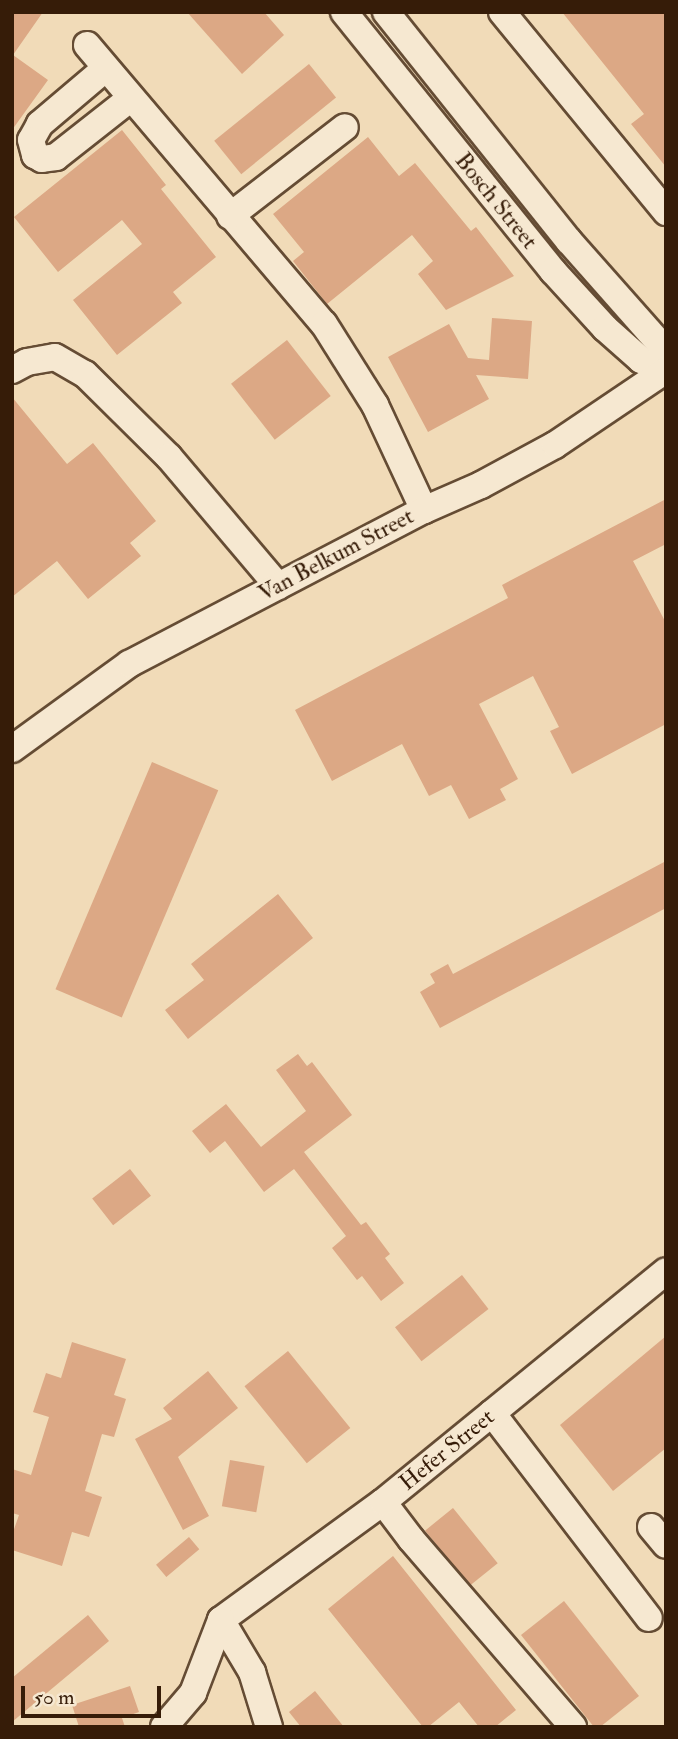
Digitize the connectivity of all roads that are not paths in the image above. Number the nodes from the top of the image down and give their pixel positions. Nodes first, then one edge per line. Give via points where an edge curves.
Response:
1 (344, 12) edge
2 (386, 12) edge
3 (502, 12) edge
4 (87, 45) dead end
5 (106, 68) junction
6 (131, 98) junction
7 (345, 127) dead end
8 (666, 212) edge
9 (230, 216) junction
10 (666, 369) edge
11 (12, 370) edge
12 (424, 510) junction
13 (278, 586) junction
14 (12, 749) edge
15 (666, 1271) edge
16 (492, 1413) junction
17 (383, 1502) junction
18 (649, 1618) dead end
19 (222, 1620) junction
20 (164, 1727) edge
21 (269, 1727) edge
22 (573, 1727) edge

1 - 10 street, Bosch Street via 553,271 641,360
2 - 10 street, Bosch Street via 569,241 661,345
3 - 8 street
4 - 5 street
5 - 6 street
5 - 6 street via 40,124 31,140 36,155 56,157
6 - 9 street
7 - 9 street
9 - 12 street via 324,324 355,369
10 - 12 street, Van Belkum Street via 555,444
11 - 13 street via 55,357 85,374 169,457
12 - 13 street, Van Belkum Street
13 - 14 street, Van Belkum Street via 129,664
15 - 16 street, Hefer Street
16 - 17 street, Hefer Street
16 - 18 street
17 - 19 street, Hefer Street
17 - 22 street
19 - 20 street via 193,1693
19 - 21 street via 252,1672

